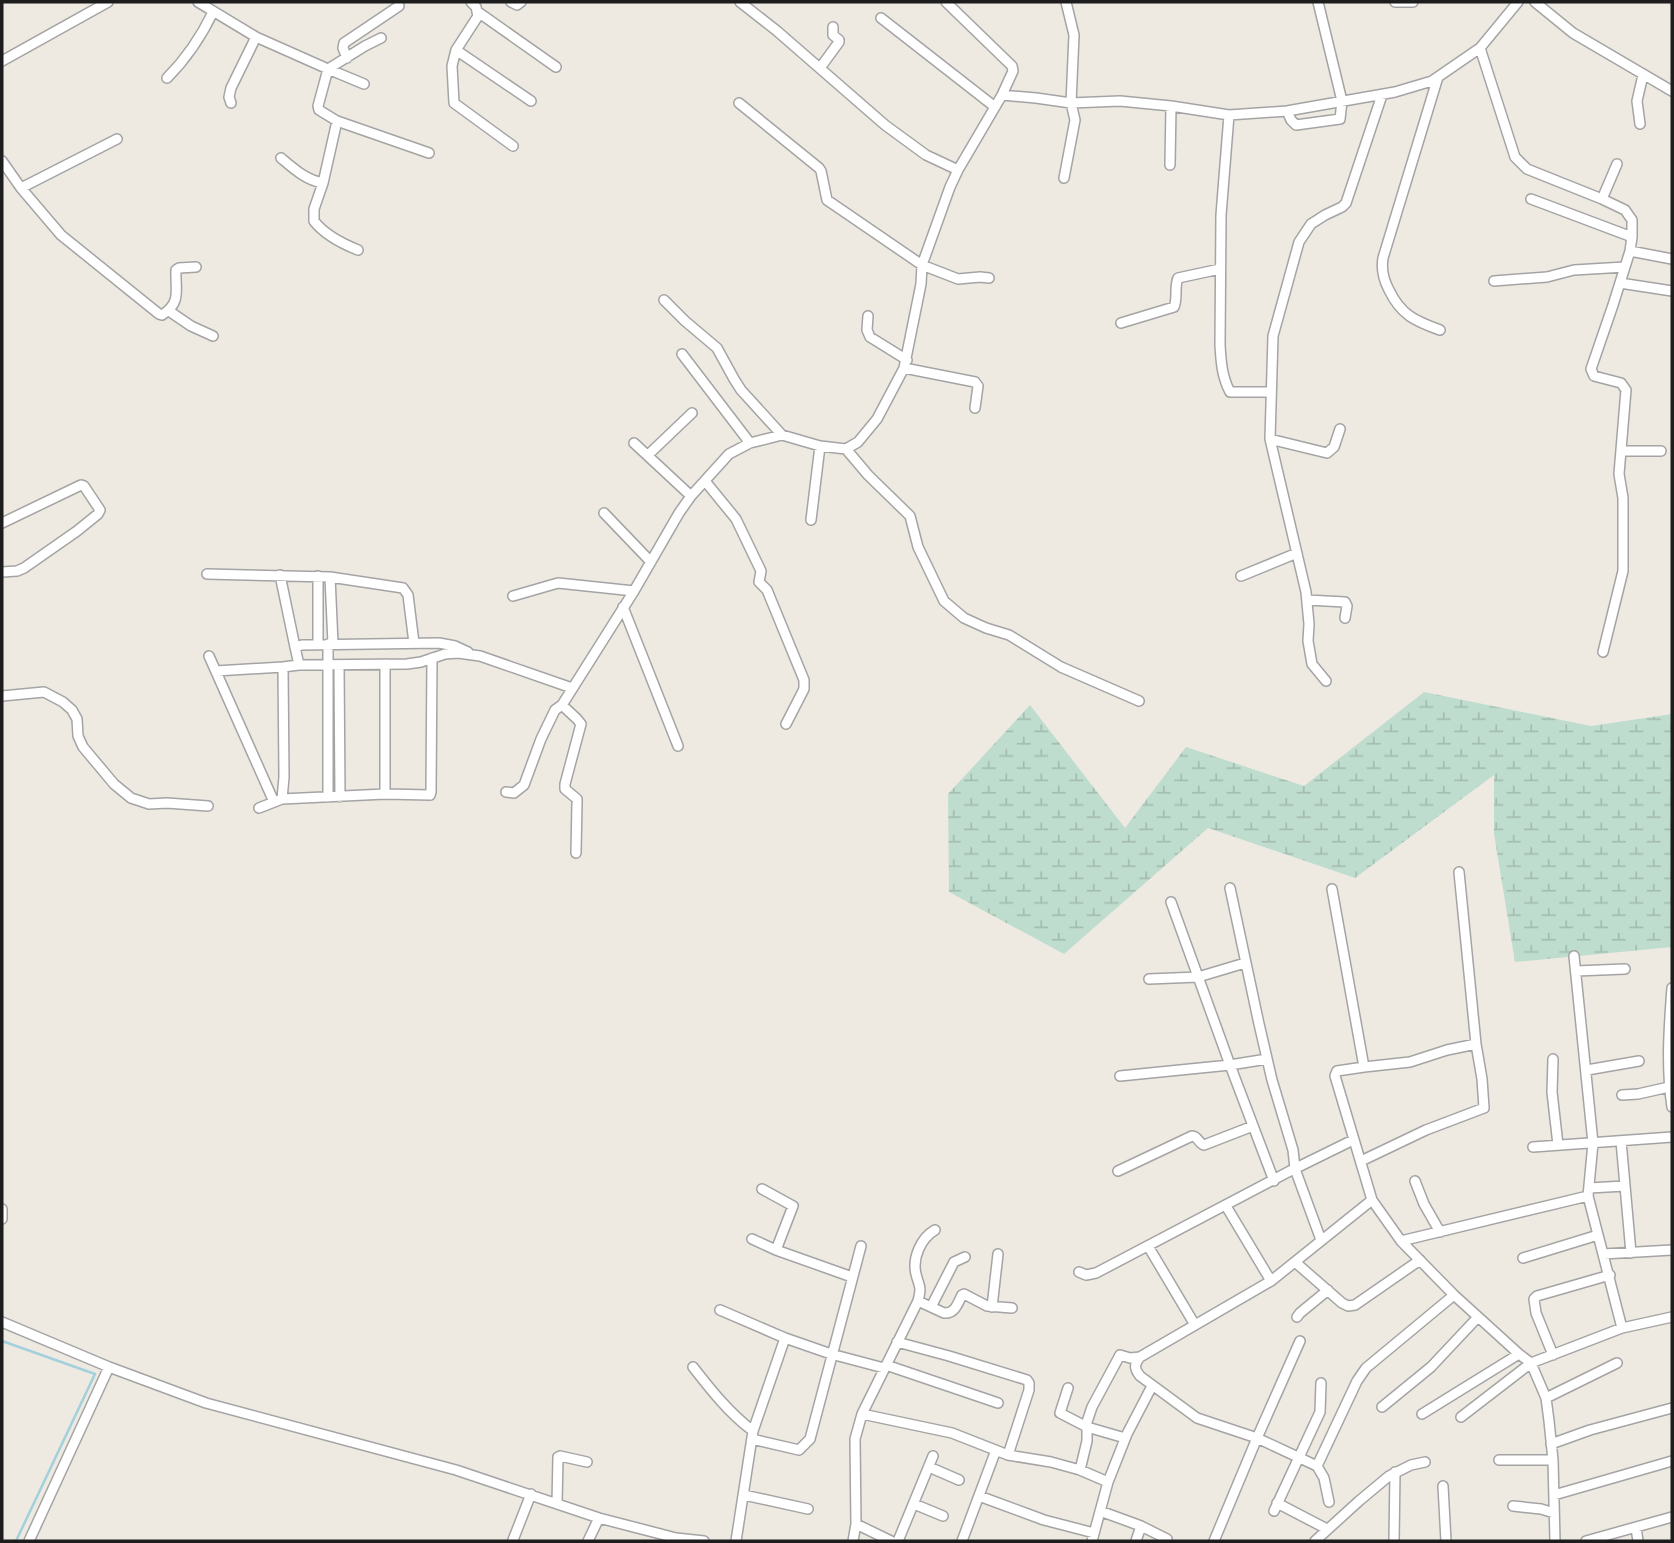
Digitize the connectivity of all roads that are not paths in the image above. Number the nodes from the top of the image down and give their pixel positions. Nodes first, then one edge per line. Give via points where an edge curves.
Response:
1 (108, 2) edge
2 (198, 2) edge
3 (471, 2) edge
4 (511, 2) edge
5 (521, 2) edge
6 (740, 2) edge
7 (946, 2) edge
8 (1066, 2) edge
9 (1318, 2) edge
10 (1395, 2) edge
11 (1413, 2) edge
12 (1518, 2) edge
13 (1535, 2) edge
14 (399, 6) dead end
15 (213, 12) junction
16 (478, 12) junction
17 (881, 18) dead end
18 (832, 27) dead end
19 (256, 37) junction
20 (381, 38) dead end
21 (1480, 48) junction
22 (456, 50) junction
23 (347, 58) junction
24 (2, 61) edge
25 (556, 67) dead end
26 (820, 68) junction
27 (328, 69) junction
28 (1643, 75) junction
29 (1438, 76) junction
30 (167, 78) dead end
31 (363, 85) dead end
32 (1672, 90) edge
33 (1382, 94) junction
34 (1002, 95) junction
35 (531, 101) dead end
36 (1342, 101) junction
37 (231, 103) dead end
38 (739, 103) dead end
39 (1071, 103) junction
40 (1171, 106) junction
41 (995, 107) junction
42 (1287, 111) junction
43 (1229, 115) junction
44 (337, 121) junction
45 (1640, 124) dead end
46 (117, 139) dead end
47 (513, 146) dead end
48 (429, 153) dead end
49 (281, 158) dead end
50 (2, 162) edge
51 (1617, 164) dead end
52 (1170, 165) dead end
53 (958, 170) junction
54 (1064, 178) dead end
55 (323, 183) junction
56 (21, 188) junction
57 (1531, 199) dead end
58 (1602, 199) junction
59 (1632, 237) junction
60 (358, 250) dead end
61 (1630, 251) junction
62 (1672, 259) edge
63 (922, 265) junction
64 (196, 267) dead end
65 (1625, 267) junction
66 (1220, 269) junction
67 (989, 278) dead end
68 (1494, 281) dead end
69 (1620, 283) junction
70 (1672, 291) edge
71 (664, 300) dead end
72 (169, 311) junction
73 (868, 316) dead end
74 (1121, 323) dead end
75 (1440, 330) dead end
76 (213, 336) dead end
77 (682, 354) dead end
78 (905, 364) junction
79 (1271, 392) junction
80 (975, 408) dead end
81 (692, 412) dead end
82 (1340, 429) dead end
83 (782, 435) junction
84 (1270, 439) junction
85 (634, 443) dead end
86 (750, 443) junction
87 (820, 446) junction
88 (846, 449) junction
89 (1621, 452) junction
90 (1661, 452) dead end
91 (648, 455) junction
92 (705, 481) junction
93 (691, 496) junction
94 (604, 513) dead end
95 (811, 520) dead end
96 (2, 523) edge
97 (1297, 553) junction
98 (651, 562) junction
99 (2, 572) edge
100 (207, 574) dead end
101 (280, 575) junction
102 (318, 576) junction
103 (1241, 576) dead end
104 (330, 577) junction
105 (634, 591) junction
106 (513, 596) dead end
107 (1307, 600) junction
108 (623, 607) junction
109 (1345, 618) dead end
110 (414, 643) junction
111 (327, 644) junction
112 (392, 644) junction
113 (295, 647) junction
114 (1603, 652) dead end
115 (472, 655) junction
116 (209, 656) dead end
117 (432, 658) junction
118 (390, 664) junction
119 (299, 665) junction
120 (339, 665) junction
121 (328, 666) junction
122 (283, 667) junction
123 (216, 671) junction
124 (1326, 681) dead end
125 (572, 688) junction
126 (2, 696) edge
127 (1139, 701) dead end
128 (562, 705) junction
129 (786, 724) dead end
130 (678, 746) dead end
131 (506, 792) dead end
132 (385, 794) junction
133 (328, 797) junction
134 (340, 797) junction
135 (278, 800) junction
136 (208, 806) dead end
137 (260, 808) dead end
138 (576, 853) dead end
139 (1459, 872) dead end
140 (1230, 888) dead end
141 (1332, 889) dead end
142 (1171, 902) dead end
143 (1574, 956) dead end
144 (1245, 963) junction
145 (1625, 969) dead end
146 (1576, 971) junction
147 (1198, 976) junction
148 (1149, 979) dead end
149 (1672, 988) edge
150 (1476, 1044) junction
151 (1267, 1059) junction
152 (1553, 1059) dead end
153 (1639, 1060) dead end
154 (1230, 1065) junction
155 (1364, 1066) junction
156 (1587, 1070) junction
157 (1120, 1076) dead end
158 (1669, 1087) junction
159 (1622, 1095) dead end
160 (1672, 1107) edge
161 (1253, 1126) junction
162 (1672, 1137) edge
163 (1353, 1140) junction
164 (1621, 1141) junction
165 (1592, 1143) junction
166 (1558, 1145) junction
167 (1533, 1147) dead end
168 (1361, 1161) junction
169 (1295, 1169) junction
170 (1118, 1171) dead end
171 (1274, 1181) junction
172 (1415, 1181) dead end
173 (1625, 1186) junction
174 (762, 1189) dead end
175 (1589, 1192) junction
176 (1372, 1200) junction
177 (1226, 1206) junction
178 (2, 1209) edge
179 (2, 1219) edge
180 (935, 1230) dead end
181 (1440, 1232) junction
182 (1598, 1235) junction
183 (752, 1239) dead end
184 (1321, 1240) junction
185 (1401, 1241) junction
186 (861, 1246) dead end
187 (1148, 1246) junction
188 (776, 1250) junction
189 (1672, 1250) edge
190 (1631, 1253) junction
191 (998, 1254) dead end
192 (1603, 1254) junction
193 (965, 1257) dead end
194 (1523, 1258) dead end
195 (1420, 1260) junction
196 (1295, 1262) junction
197 (1079, 1272) dead end
198 (1609, 1275) junction
199 (852, 1277) junction
200 (1271, 1281) junction
201 (1328, 1290) junction
202 (1454, 1295) junction
203 (918, 1300) junction
204 (931, 1307) junction
205 (992, 1307) junction
206 (1012, 1308) dead end
207 (720, 1310) dead end
208 (1297, 1317) dead end
209 (1478, 1317) junction
210 (1672, 1317) edge
211 (2, 1322) edge
212 (1195, 1325) junction
213 (1622, 1328) junction
214 (785, 1338) junction
215 (1300, 1341) dead end
216 (897, 1342) junction
217 (831, 1354) junction
218 (1519, 1354) junction
219 (1553, 1355) junction
220 (1140, 1357) junction
221 (1531, 1363) junction
222 (1617, 1363) dead end
223 (109, 1367) junction
224 (693, 1367) dead end
225 (885, 1367) junction
226 (1321, 1383) dead end
227 (1152, 1386) junction
228 (1068, 1388) dead end
229 (1546, 1398) junction
230 (998, 1403) dead end
231 (1382, 1407) dead end
232 (1672, 1408) edge
233 (862, 1413) junction
234 (1422, 1414) dead end
235 (1461, 1417) dead end
236 (1087, 1427) junction
237 (752, 1435) junction
238 (1125, 1438) junction
239 (1257, 1438) junction
240 (1551, 1444) junction
241 (996, 1450) junction
242 (933, 1455) dead end
243 (1009, 1455) junction
244 (1300, 1458) junction
245 (1499, 1460) dead end
246 (1553, 1460) junction
247 (1672, 1461) edge
248 (587, 1462) dead end
249 (1425, 1462) dead end
250 (1317, 1466) junction
251 (929, 1467) junction
252 (1080, 1470) junction
253 (1395, 1472) junction
254 (959, 1480) dead end
255 (1108, 1482) junction
256 (1443, 1486) dead end
257 (531, 1494) junction
258 (744, 1495) junction
259 (1554, 1495) junction
260 (979, 1496) junction
261 (1329, 1502) dead end
262 (557, 1503) junction
263 (914, 1504) junction
264 (1513, 1506) dead end
265 (808, 1509) dead end
266 (1100, 1511) junction
267 (1554, 1513) junction
268 (943, 1516) dead end
269 (1672, 1517) edge
270 (599, 1518) junction
271 (856, 1524) junction
272 (1141, 1526) junction
273 (1636, 1528) junction
274 (1327, 1529) junction
275 (1093, 1537) edge
276 (1167, 1539) dead end
277 (513, 1540) edge
278 (29, 1541) edge
279 (588, 1541) edge
280 (703, 1541) edge
281 (736, 1541) edge
282 (853, 1541) edge
283 (891, 1541) edge
284 (898, 1541) edge
285 (962, 1541) edge
286 (1136, 1541) edge
287 (1214, 1541) edge
288 (1315, 1541) edge
289 (1394, 1541) edge
290 (1446, 1541) edge
291 (1555, 1541) edge
292 (1586, 1541) edge
293 (1638, 1541) edge

1 - 24 street
2 - 15 street
3 - 16 street
4 - 5 street
6 - 26 street
7 - 34 street via 1012,66
8 - 39 street via 1074,35
9 - 36 street
10 - 11 street
12 - 21 street
13 - 28 street via 1573,33
14 - 23 street via 344,43
15 - 19 street
15 - 30 street via 188,55
16 - 22 street
16 - 25 street
17 - 41 street
18 - 26 street via 839,42
19 - 27 street
19 - 37 street via 231,88
20 - 23 street
21 - 29 street
21 - 58 street via 1515,157 1527,169
22 - 35 street
22 - 47 street via 454,103
23 - 27 street
26 - 53 street via 926,155
27 - 31 street
27 - 44 street via 318,108
28 - 32 street
28 - 45 street via 1637,101
29 - 33 street
29 - 75 street via 1381,268 1398,307
33 - 36 street
33 - 79 street via 1346,203 1311,223 1299,242 1273,336
34 - 39 street
34 - 41 street
36 - 42 street
36 - 42 street via 1340,120 1296,125
38 - 63 street via 819,168 827,200
39 - 40 street
39 - 54 street via 1075,120
40 - 43 street
40 - 52 street
41 - 53 street
42 - 43 street
43 - 66 street
44 - 48 street
44 - 55 street
46 - 56 street
49 - 55 street via 296,172
50 - 56 street
51 - 58 street
53 - 63 street
55 - 60 street via 314,220 319,228
56 - 72 street via 61,235 159,314
57 - 59 street
58 - 59 street via 1625,210 1632,220
59 - 61 street
61 - 62 street
61 - 65 street
63 - 67 street via 958,279
63 - 78 street
64 - 72 street via 176,270 178,293
65 - 68 street
65 - 69 street
66 - 74 street via 1178,278 1174,307
66 - 79 street via 1224,380 1230,393
69 - 70 street
69 - 89 street via 1591,369 1594,376 1621,383 1626,390
71 - 83 street via 718,348 741,390
72 - 76 street
73 - 78 street via 870,337
77 - 86 street
78 - 80 street via 975,382
78 - 88 street via 877,419
79 - 84 street
81 - 91 street
82 - 84 street via 1327,453
83 - 86 street
83 - 87 street
84 - 97 street
85 - 91 street
86 - 92 street via 729,454
87 - 88 street
87 - 95 street
88 - 127 street via 910,516 918,547 944,601 964,618 1009,635 1061,667
89 - 90 street
89 - 114 street via 1623,572
91 - 93 street
92 - 93 street
92 - 129 street via 736,519 804,680
93 - 98 street
94 - 98 street
96 - 99 street via 81,485 100,510 24,568
97 - 103 street
97 - 107 street
98 - 105 street
100 - 101 street
101 - 102 street
101 - 113 street
102 - 104 street
102 - 111 street
104 - 110 street via 405,590
104 - 111 street
105 - 106 street via 558,583
105 - 108 street
107 - 109 street via 1345,602
107 - 124 street via 1312,664
108 - 125 street
108 - 130 street
110 - 112 street
110 - 115 street via 447,645
111 - 112 street
111 - 113 street
111 - 121 street
112 - 118 street
113 - 119 street
115 - 117 street
115 - 125 street
116 - 123 street
117 - 118 street
117 - 132 street via 431,794
118 - 120 street
118 - 132 street
119 - 121 street
119 - 122 street
120 - 121 street
120 - 134 street
121 - 133 street
122 - 123 street
122 - 135 street via 284,777
123 - 135 street
125 - 128 street
126 - 136 street via 44,692 63,702 77,719 83,747 131,798 149,804
128 - 131 street via 541,739 524,785 514,793
128 - 138 street via 580,724 565,784 577,801
132 - 134 street
133 - 134 street
133 - 135 street
135 - 137 street
139 - 150 street
140 - 144 street
141 - 155 street
142 - 147 street
143 - 146 street
144 - 147 street
144 - 151 street
145 - 146 street
146 - 156 street
147 - 148 street
147 - 154 street
149 - 158 street
150 - 155 street via 1410,1062
150 - 168 street via 1483,1109
151 - 154 street
151 - 169 street
152 - 166 street
153 - 156 street
154 - 157 street
154 - 161 street
155 - 163 street via 1335,1075
156 - 165 street
158 - 159 street
158 - 160 street
161 - 170 street via 1204,1145 1192,1136
161 - 171 street
162 - 164 street
163 - 168 street
163 - 169 street
164 - 165 street
164 - 173 street
165 - 166 street
165 - 175 street
166 - 167 street
168 - 176 street
169 - 171 street
169 - 184 street
171 - 177 street
172 - 181 street
173 - 175 street
173 - 190 street
174 - 188 street via 793,1206
175 - 181 street
175 - 182 street
176 - 184 street
176 - 185 street
177 - 187 street
177 - 200 street
178 - 179 street
180 - 203 street via 922,1241 916,1260 921,1288
181 - 185 street
182 - 192 street
182 - 194 street
183 - 188 street
184 - 196 street
185 - 195 street
186 - 199 street
187 - 197 street via 1096,1273
187 - 212 street
188 - 199 street
189 - 190 street
190 - 192 street
191 - 205 street
192 - 198 street
193 - 204 street via 954,1262
195 - 201 street via 1354,1305 1342,1303
195 - 202 street
196 - 200 street
196 - 201 street
198 - 213 street
198 - 219 street via 1534,1299
199 - 217 street
200 - 212 street
201 - 208 street
202 - 209 street
202 - 250 street via 1366,1368
203 - 204 street
203 - 216 street
204 - 205 street via 948,1314 964,1294
205 - 206 street
207 - 214 street
209 - 218 street
209 - 231 street via 1431,1367
210 - 213 street
211 - 223 street
212 - 220 street
213 - 219 street
214 - 217 street
214 - 237 street
215 - 239 street
216 - 225 street
216 - 243 street via 1027,1380 1029,1390
217 - 225 street
217 - 237 street via 810,1439 803,1448 791,1449
218 - 221 street
218 - 234 street
219 - 221 street
220 - 227 street via 1135,1369
220 - 236 street via 1120,1355 1092,1407
221 - 229 street
221 - 235 street
222 - 229 street
223 - 257 street via 206,1403
223 - 278 street
224 - 237 street
225 - 230 street
225 - 233 street
226 - 244 street via 1320,1412
227 - 238 street
227 - 239 street via 1197,1418
228 - 236 street via 1060,1413
229 - 240 street
232 - 240 street
233 - 241 street via 952,1433
233 - 271 street via 855,1439
236 - 238 street
236 - 252 street
237 - 258 street
238 - 255 street
239 - 244 street
239 - 287 street
240 - 246 street
241 - 243 street
241 - 260 street
242 - 251 street
243 - 252 street
244 - 250 street
244 - 274 street via 1276,1507
245 - 246 street
246 - 259 street
247 - 259 street
248 - 262 street via 558,1457
249 - 253 street
250 - 261 street
251 - 254 street
251 - 263 street
252 - 255 street
253 - 274 street
253 - 289 street
255 - 266 street
256 - 290 street
257 - 262 street
257 - 277 street
258 - 265 street
258 - 281 street
259 - 267 street
260 - 275 street
260 - 285 street
262 - 270 street
263 - 268 street
263 - 284 street
264 - 267 street
266 - 272 street
266 - 275 street
267 - 291 street
269 - 273 street
270 - 279 street
270 - 280 street
271 - 282 street
271 - 283 street
272 - 276 street
272 - 286 street
273 - 292 street
273 - 293 street
274 - 288 street

